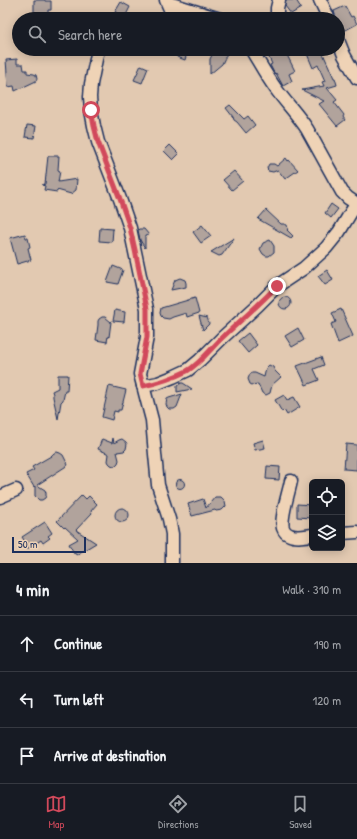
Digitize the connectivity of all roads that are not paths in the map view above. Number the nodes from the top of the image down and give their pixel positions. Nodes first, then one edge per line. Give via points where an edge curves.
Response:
1 (279, 0) edge
2 (320, 0) edge
3 (167, 2) edge
4 (171, 12) edge
5 (198, 12) edge
6 (277, 12) edge
7 (326, 12) edge
8 (97, 56) edge
9 (255, 56) edge
10 (345, 56) edge
11 (357, 78) edge
12 (356, 204) edge
13 (143, 386) junction
14 (291, 481) dead end
15 (16, 490) dead end
16 (0, 497) edge
17 (357, 532) edge
18 (345, 533) edge
19 (309, 535) edge
20 (172, 563) edge

1 - 6 street
2 - 7 street
3 - 4 street
3 - 5 street
8 - 13 street via 90,97 94,126 130,228 147,309 147,337 140,374
9 - 12 street via 275,88 302,120 342,192
10 - 11 street
12 - 13 street via 326,248 304,268 277,286 200,360 188,370 173,377
13 - 20 street via 152,420 158,484 172,534
14 - 19 street via 282,520 283,528 290,535
15 - 16 street
17 - 18 street

